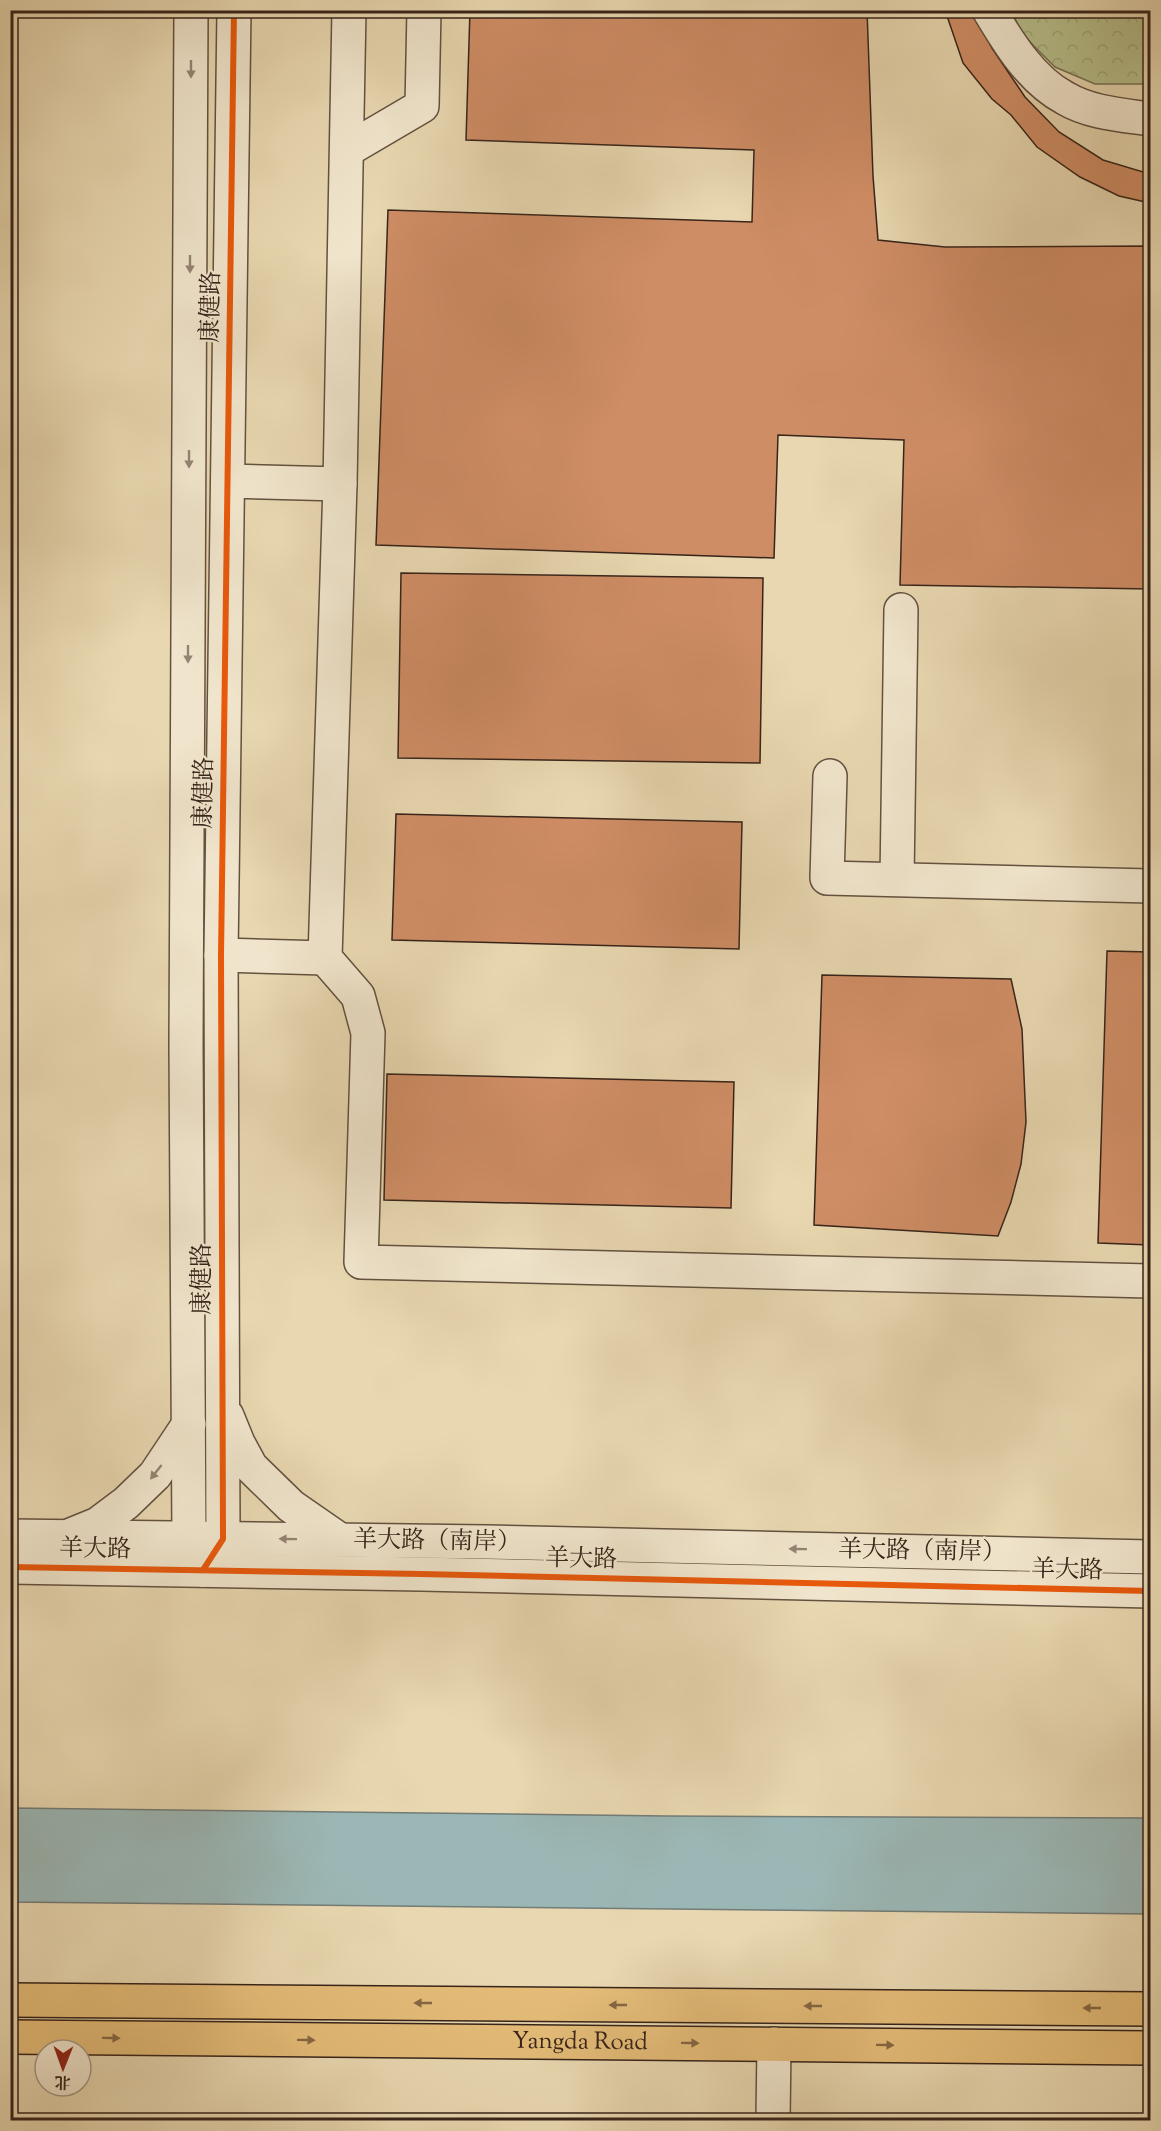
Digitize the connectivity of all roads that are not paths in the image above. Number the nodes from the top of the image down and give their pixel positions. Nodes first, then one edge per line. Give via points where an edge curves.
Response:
1 (191, 10) edge
2 (234, 10) edge
3 (349, 10) edge
4 (424, 10) edge
5 (989, 10) edge
6 (1150, 119) edge
7 (347, 150) junction
8 (228, 481) junction
9 (340, 484) junction
10 (901, 610) dead end
11 (830, 776) dead end
12 (897, 879) junction
13 (1150, 886) edge
14 (221, 955) junction
15 (326, 958) junction
16 (1150, 1281) edge
17 (222, 1403) junction
18 (189, 1424) junction
19 (10, 1536) edge
20 (66, 1537) junction
21 (189, 1538) junction
22 (223, 1539) junction
23 (340, 1540) junction
24 (1150, 1557) edge
25 (10, 1567) edge
26 (204, 1570) junction
27 (1150, 1591) edge
28 (10, 2000) edge
29 (1150, 2009) edge
30 (10, 2037) edge
31 (774, 2044) junction
32 (1150, 2048) edge
33 (772, 2121) edge

1 -> 18 street, 康健路 via 186,1045
2 - 8 street, 康健路
3 - 7 street
4 - 7 street via 422,106
5 - 6 street via 1007,41 1039,78 1065,99 1104,112
7 - 9 street
8 - 9 street
8 - 14 street, 康健路
9 - 15 street
10 - 12 street
11 - 12 street via 827,878
12 - 13 street
14 - 15 street
14 - 17 street, 康健路
15 - 16 street via 358,996 368,1033 361,1262
17 - 22 street, 康健路
17 - 23 street, 康健路 via 251,1467 291,1506
18 -> 20 street via 155,1475 126,1503 98,1524
18 - 21 street, 康健路
19 - 20 street, 羊大路（南岸）
20 - 21 street, 羊大路（南岸）
21 - 22 street, 羊大路（南岸）
21 - 26 street, 康健路
23 -> 22 street, 羊大路（南岸）
22 - 26 street
24 -> 23 street, 羊大路（南岸）
25 - 26 street, 羊大路
26 - 27 street, 羊大路
29 -> 28 main road, Yangda Road
30 -> 31 main road, Yangda Road
31 -> 32 main road, Yangda Road
31 - 33 street

